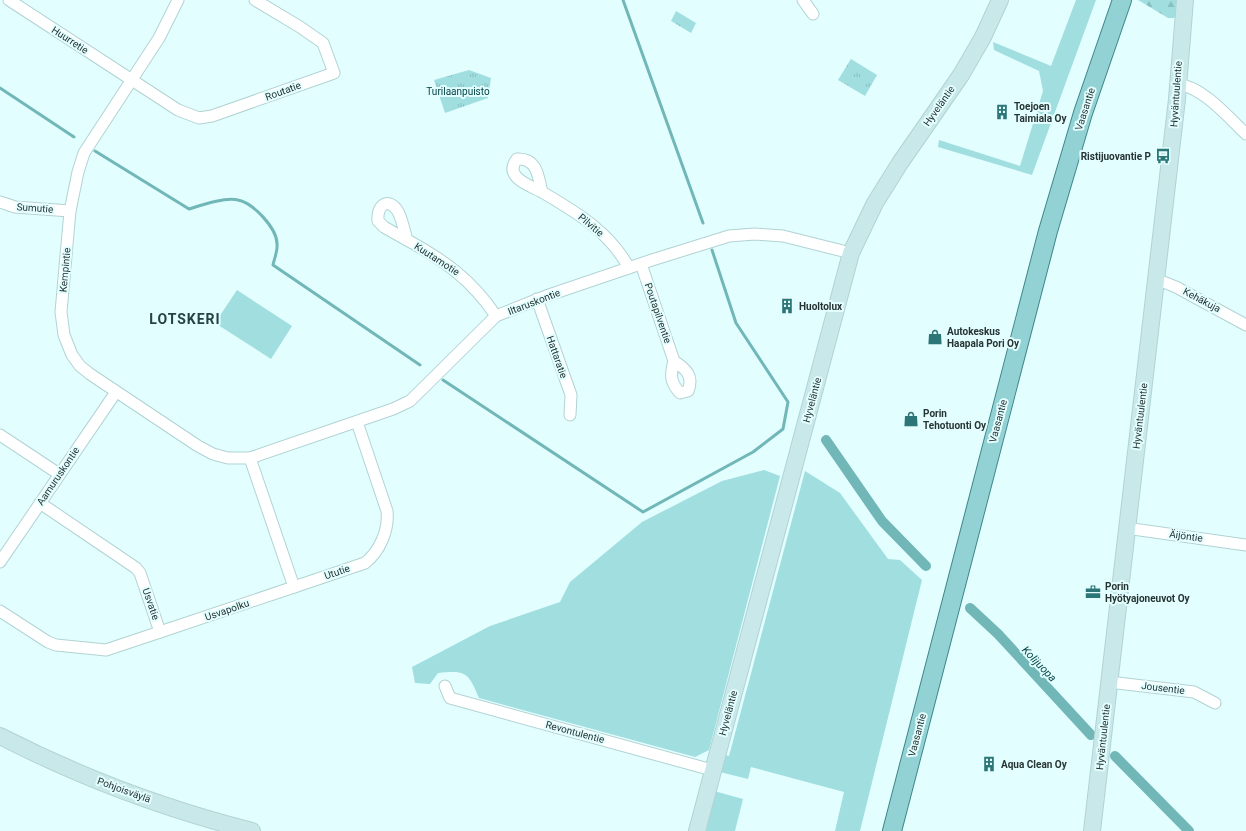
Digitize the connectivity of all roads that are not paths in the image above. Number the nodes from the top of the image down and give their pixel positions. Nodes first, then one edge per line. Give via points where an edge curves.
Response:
1 (9, 0) edge
2 (178, 0) edge
3 (255, 0) edge
4 (803, 0) edge
5 (1000, 0) edge
6 (1185, 0) edge
7 (1119, 7) edge
8 (813, 14) dead end
9 (132, 81) junction
10 (1178, 84) junction
11 (1246, 134) edge
12 (542, 192) dead end
13 (0, 202) edge
14 (70, 211) junction
15 (407, 240) dead end
16 (851, 253) junction
17 (641, 264) junction
18 (629, 268) junction
19 (1156, 279) junction
20 (537, 299) junction
21 (496, 316) junction
22 (1246, 324) edge
23 (674, 361) dead end
24 (116, 392) junction
25 (570, 415) dead end
26 (356, 422) junction
27 (0, 435) edge
28 (250, 458) junction
29 (59, 474) junction
30 (40, 503) junction
31 (1126, 528) junction
32 (1246, 545) edge
33 (0, 562) edge
34 (294, 587) junction
35 (0, 611) edge
36 (160, 632) junction
37 (1109, 682) junction
38 (445, 686) dead end
39 (1215, 703) dead end
40 (0, 736) edge
41 (712, 770) junction
42 (252, 831) edge
43 (697, 831) edge
44 (892, 831) edge
45 (1092, 831) edge

1 - 9 street, Huurretie
2 - 9 street, Kempintie via 159,38
3 - 9 street, Routatie via 300,26 323,43 334,73 212,116 199,118 178,110
4 - 8 street
5 - 16 street, Hyveläntie via 961,75 875,202
6 - 10 street, Hyväntuulentie
7 - 44 main road, Vaasantie via 1083,113 1048,231
9 - 14 street, Kempintie via 84,153
10 - 11 street via 1187,85 1207,99
10 - 19 street, Hyväntuulentie
12 - 18 street, Pilvitie via 581,215 600,230
13 - 14 street, Sumutie via 15,207
14 - 24 street, Kempintie via 61,312 64,335 80,366
15 - 21 street, Kuutamotie via 459,273
16 - 17 street, Iltaruskontie via 783,236 755,234 729,236
16 - 41 street, Hyveläntie
17 - 18 street, Iltaruskontie
17 - 23 street, Poutapilventie
18 - 20 street, Iltaruskontie
19 - 22 street, Kehäkuja
19 - 31 street, Hyväntuulentie
20 - 21 street, Iltaruskontie
20 - 25 street, Hattaratie via 571,395
21 - 26 street, Iltaruskontie via 410,401
24 - 28 street, Kempintie via 213,454 228,458
24 - 29 street, Aamuruskontie
26 - 28 street, Iltaruskontie
26 - 34 street, Ututie via 387,511 388,522 385,532 371,558 365,563
27 - 29 street
28 - 34 street
29 - 30 street, Aamuruskontie
30 - 33 street, Aamuruskontie
30 - 36 street, Usvatie via 136,568
31 - 32 street, Äijöntie
31 - 37 street, Hyväntuulentie
34 - 36 street, Usvapolku
35 - 36 street, Usvatie via 56,645 106,650
37 - 39 street, Jousentie via 1194,692
37 - 45 street, Hyväntuulentie
38 - 41 street, Revontulentie via 450,698
40 - 42 street, Pohjoisväylä via 40,757 93,779 173,808
41 - 43 street, Hyveläntie

